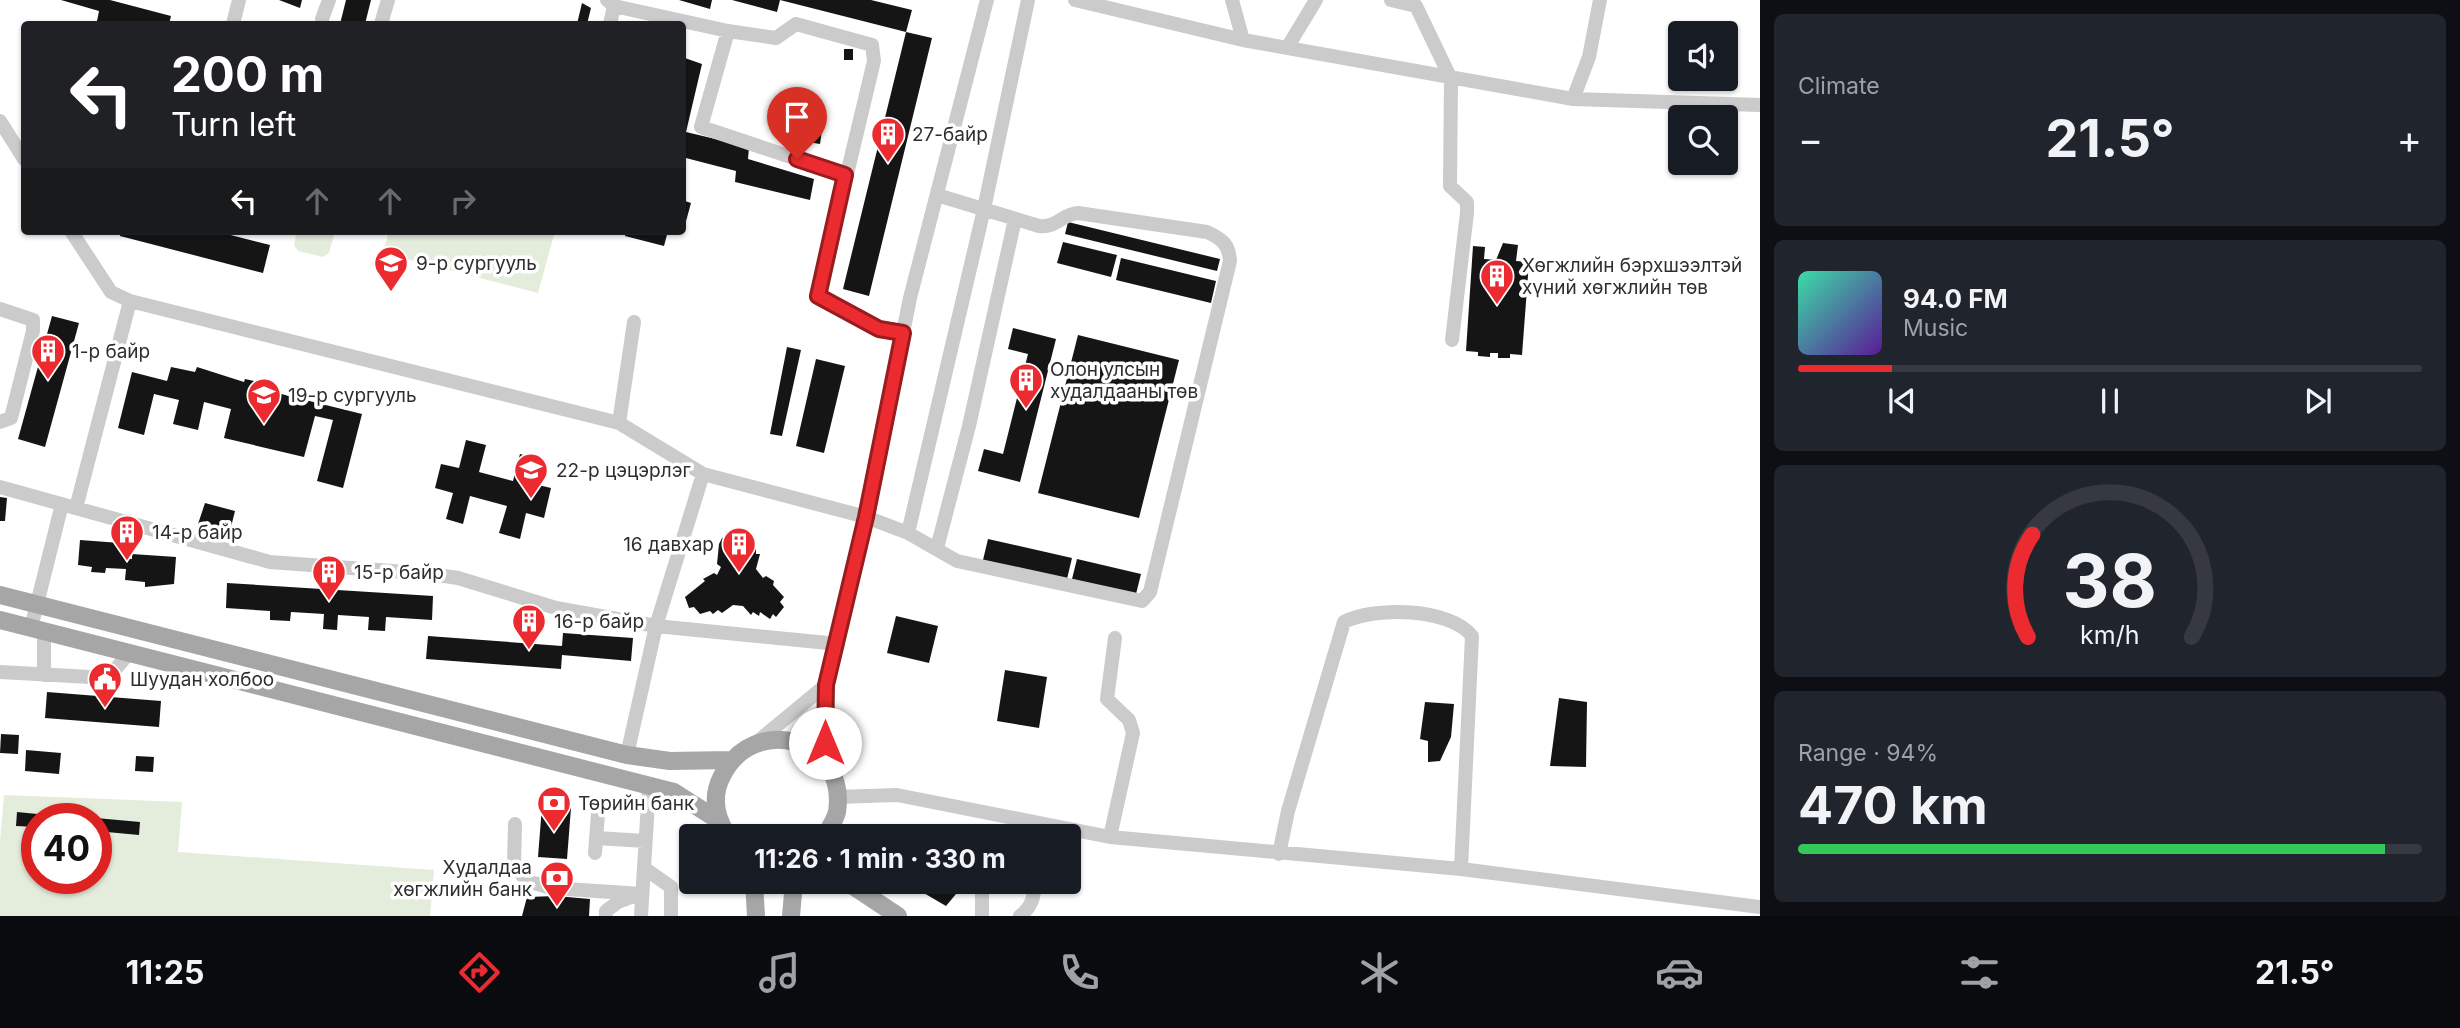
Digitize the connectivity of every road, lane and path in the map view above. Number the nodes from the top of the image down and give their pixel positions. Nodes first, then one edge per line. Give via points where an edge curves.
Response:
1 (239, 0) edge
2 (329, 0) edge
3 (388, 0) edge
4 (987, 0) edge
5 (1028, 0) edge
6 (1075, 0) edge
7 (1232, 0) edge
8 (1316, 0) edge
9 (1391, 0) edge
10 (1600, 0) edge
11 (610, 3) edge
12 (322, 19) dead end
13 (234, 21) edge
14 (382, 21) edge
15 (610, 21) edge
16 (667, 21) edge
17 (686, 24) edge
18 (728, 31) junction
19 (1243, 40) junction
20 (1287, 48) junction
21 (1451, 79) junction
22 (1573, 99) junction
23 (1760, 105) edge
24 (0, 121) edge
25 (21, 154) edge
26 (845, 175) junction
27 (937, 195) junction
28 (984, 209) junction
29 (1015, 219) junction
30 (74, 235) edge
31 (130, 301) junction
32 (0, 309) edge
33 (634, 322) dead end
34 (903, 333) junction
35 (1452, 340) dead end
36 (0, 422) edge
37 (619, 423) junction
38 (703, 474) junction
39 (0, 487) edge
40 (69, 506) junction
41 (866, 517) junction
42 (908, 533) junction
43 (937, 548) junction
44 (0, 595) edge
45 (36, 604) junction
46 (0, 620) edge
47 (656, 626) junction
48 (38, 629) junction
49 (1115, 638) dead end
50 (838, 644) junction
51 (129, 653) junction
52 (0, 672) edge
53 (44, 675) junction
54 (826, 685) junction
55 (757, 742) junction
56 (627, 755) junction
57 (826, 758) junction
58 (730, 760) junction
59 (649, 788) junction
60 (836, 797) junction
61 (598, 814) dead end
62 (718, 820) junction
63 (514, 824) dead end
64 (721, 824) edge
65 (831, 824) edge
66 (1110, 837) junction
67 (596, 838) junction
68 (645, 841) junction
69 (595, 853) dead end
70 (1279, 854) junction
71 (644, 868) junction
72 (1461, 869) junction
73 (642, 894) junction
74 (755, 894) edge
75 (793, 894) edge
76 (864, 894) edge
77 (982, 894) edge
78 (1034, 894) edge
79 (1760, 908) edge
80 (895, 915) edge
81 (606, 916) edge
82 (641, 916) edge
83 (671, 916) edge
84 (757, 916) edge
85 (791, 916) edge
86 (982, 916) edge
87 (1020, 916) edge

1 - 13 street
2 - 12 street
3 - 14 street
4 - 27 street
5 - 28 street
6 - 19 street
7 - 19 street
8 - 20 street
9 - 21 street via 1416,6
10 - 22 street via 1590,57
11 - 15 street
11 - 16 street
17 - 18 street
18 - 26 street via 701,127
18 - 26 street via 776,38 796,24 872,45 874,61
19 - 20 street
20 - 21 street
21 - 22 street
21 - 35 street via 1450,186 1467,202
22 - 23 street
24 - 25 street
26 - 34 street via 818,296 879,329
27 - 28 street
27 - 34 street
28 - 29 street
28 - 42 street
29 - 43 street
29 - 43 street via 1047,227 1078,212 1207,232 1230,250 1230,261 1146,598 1142,601 1070,587 957,561
30 - 31 street via 111,292
31 - 37 street
31 - 40 street
32 - 36 street via 33,320 11,418
33 - 37 street
34 - 41 street
37 - 38 street
38 - 41 street
38 - 47 street
39 - 40 street
40 - 45 street
40 - 47 street via 270,562 458,578 556,608
41 - 42 street
41 - 50 street
42 - 43 street
44 - 45 main road
45 - 48 street
45 - 56 main road
46 - 48 main road
47 - 50 street
47 - 56 street
48 - 51 main road
48 - 53 street
49 - 66 street via 1107,699 1129,720 1133,733
50 - 54 street
51 - 53 street via 108,678
51 - 59 main road
52 - 53 street
54 - 55 street
54 - 57 street
55 - 57 main road via 789,740
55 - 58 main road
56 - 58 main road via 670,761
57 - 60 main road
58 - 62 main road via 716,788
59 - 62 main road via 674,793
59 - 68 street
60 - 65 main road via 837,813
60 - 66 street via 897,795
61 - 67 street
62 - 64 main road
63 - 73 street via 514,864 527,881 551,888
66 - 70 street
67 - 68 street
67 - 69 street
68 - 71 street
70 - 72 street
70 - 72 street via 1344,622 1361,613 1402,612 1463,625 1472,636
71 - 73 street
71 - 83 street via 671,887
72 - 79 street
73 - 81 street via 618,902
73 - 82 street
74 - 84 main road
75 - 85 main road
76 - 80 main road
77 - 86 street
78 - 87 street

